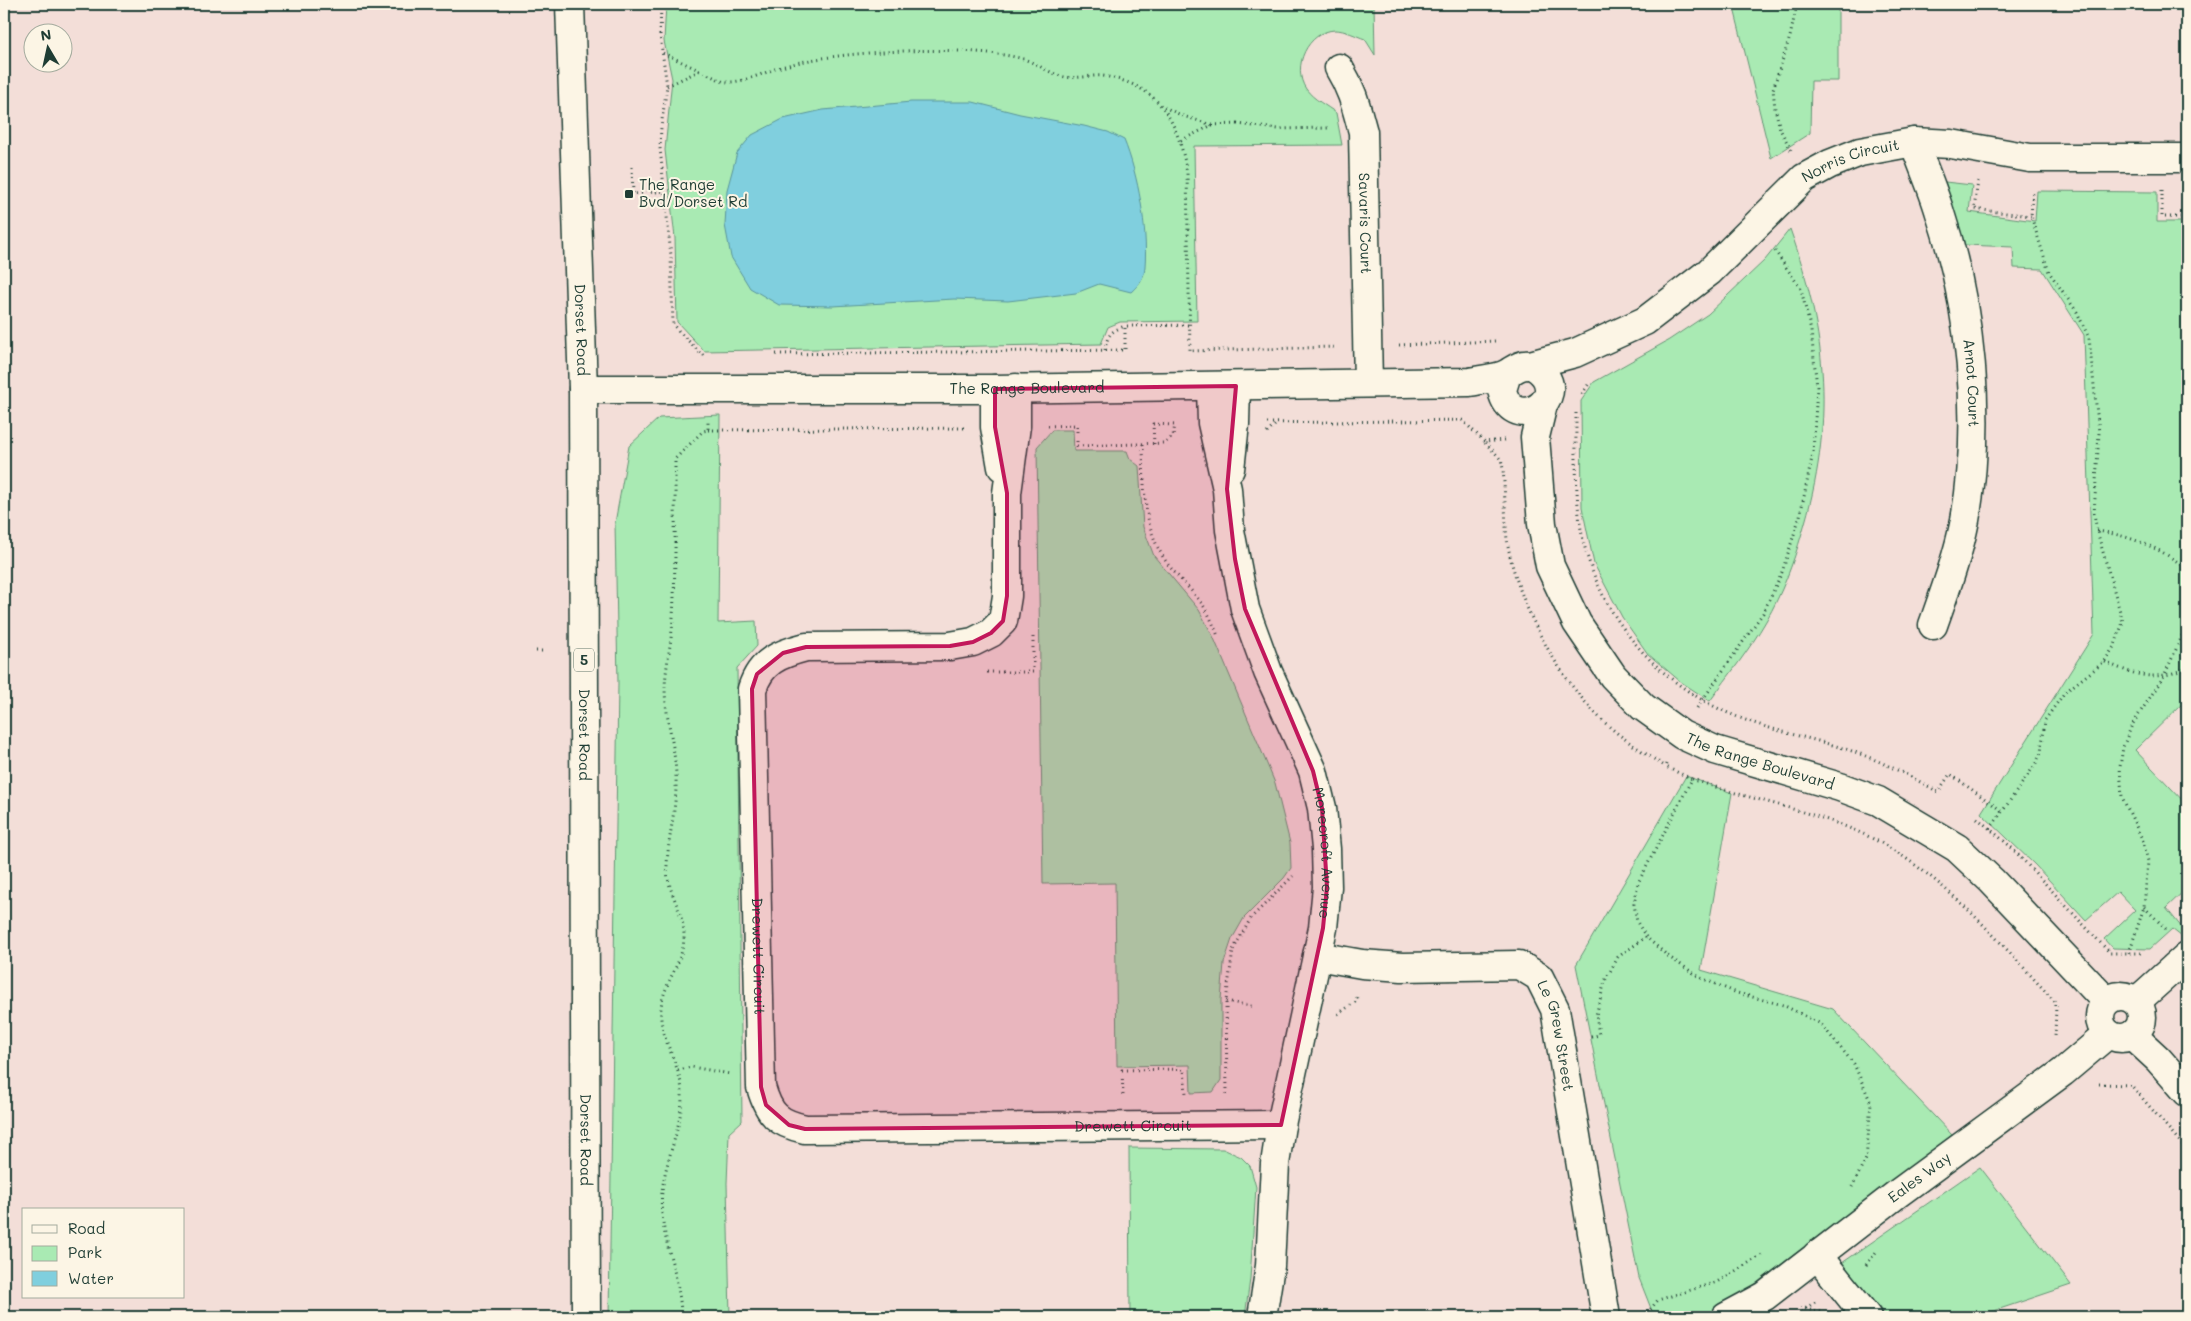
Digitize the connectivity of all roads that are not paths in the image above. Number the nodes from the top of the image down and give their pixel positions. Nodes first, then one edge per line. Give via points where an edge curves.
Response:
1 (570, 4) edge
2 (1339, 68) dead end
3 (1914, 142) junction
4 (2187, 158) edge
5 (1575, 353) junction
6 (1519, 370) junction
7 (1470, 382) junction
8 (1368, 384) junction
9 (1223, 386) junction
10 (1005, 388) junction
11 (583, 389) junction
12 (1545, 400) junction
13 (1511, 407) junction
14 (1535, 437) junction
15 (1933, 625) dead end
16 (2180, 946) edge
17 (1317, 956) junction
18 (2106, 1001) junction
19 (2137, 1002) junction
20 (2120, 1034) junction
21 (2187, 1092) edge
22 (1281, 1125) junction
23 (1817, 1255) junction
24 (586, 1317) edge
25 (1262, 1317) edge
26 (1606, 1317) edge
27 (1726, 1317) edge
28 (1867, 1317) edge

1 - 11 street, Dorset Road / 5
2 - 8 street, Savaris Court via 1358,106 1362,128
3 - 4 street, Norris Circuit via 1951,144 2030,158
3 - 5 street, Norris Circuit via 1860,152 1804,178 1709,272 1652,316
3 - 15 street, Arnot Court via 1939,210 1958,282 1968,340 1972,403 1971,466 1965,520
5 - 6 street, Norris Circuit
5 - 12 street
6 - 7 street, The Range Boulevard
6 - 12 street via 1543,373 1548,380
6 - 13 street via 1502,390
7 - 8 street, The Range Boulevard
7 - 13 street
8 - 9 street, The Range Boulevard
9 - 10 street, The Range Boulevard
9 - 17 street, Morecroft Avenue via 1230,530 1245,609 1268,672 1313,771 1322,808 1327,887
10 - 11 street, The Range Boulevard
10 - 22 street, Drewett Circuit via 1007,596 1004,621 992,633 973,642 950,646 806,647 783,653 757,674 752,689 752,709 761,1088 766,1105 782,1122 806,1129
11 - 24 street, Dorset Road / 5
12 - 13 street via 1529,412
12 - 14 street, The Range Boulevard
13 - 14 street
14 - 18 street, The Range Boulevard via 1542,524 1550,566 1577,623 1613,676 1643,706 1682,735 1722,752 1878,801 1920,824 1957,848 1992,881
16 - 19 street
17 - 22 street, Morecroft Avenue
17 - 26 street, Le Grew Street via 1402,967 1519,965 1539,977 1555,1009
18 - 19 street via 2122,995
18 - 20 street via 2100,1022
19 - 20 street via 2143,1016 2142,1024
20 - 21 street via 2158,1059
20 - 23 street, Eales Way via 2063,1072
22 - 25 street, Morecroft Avenue via 1275,1164 1270,1266
23 - 27 street, Eales Way via 1765,1296
23 - 28 street

